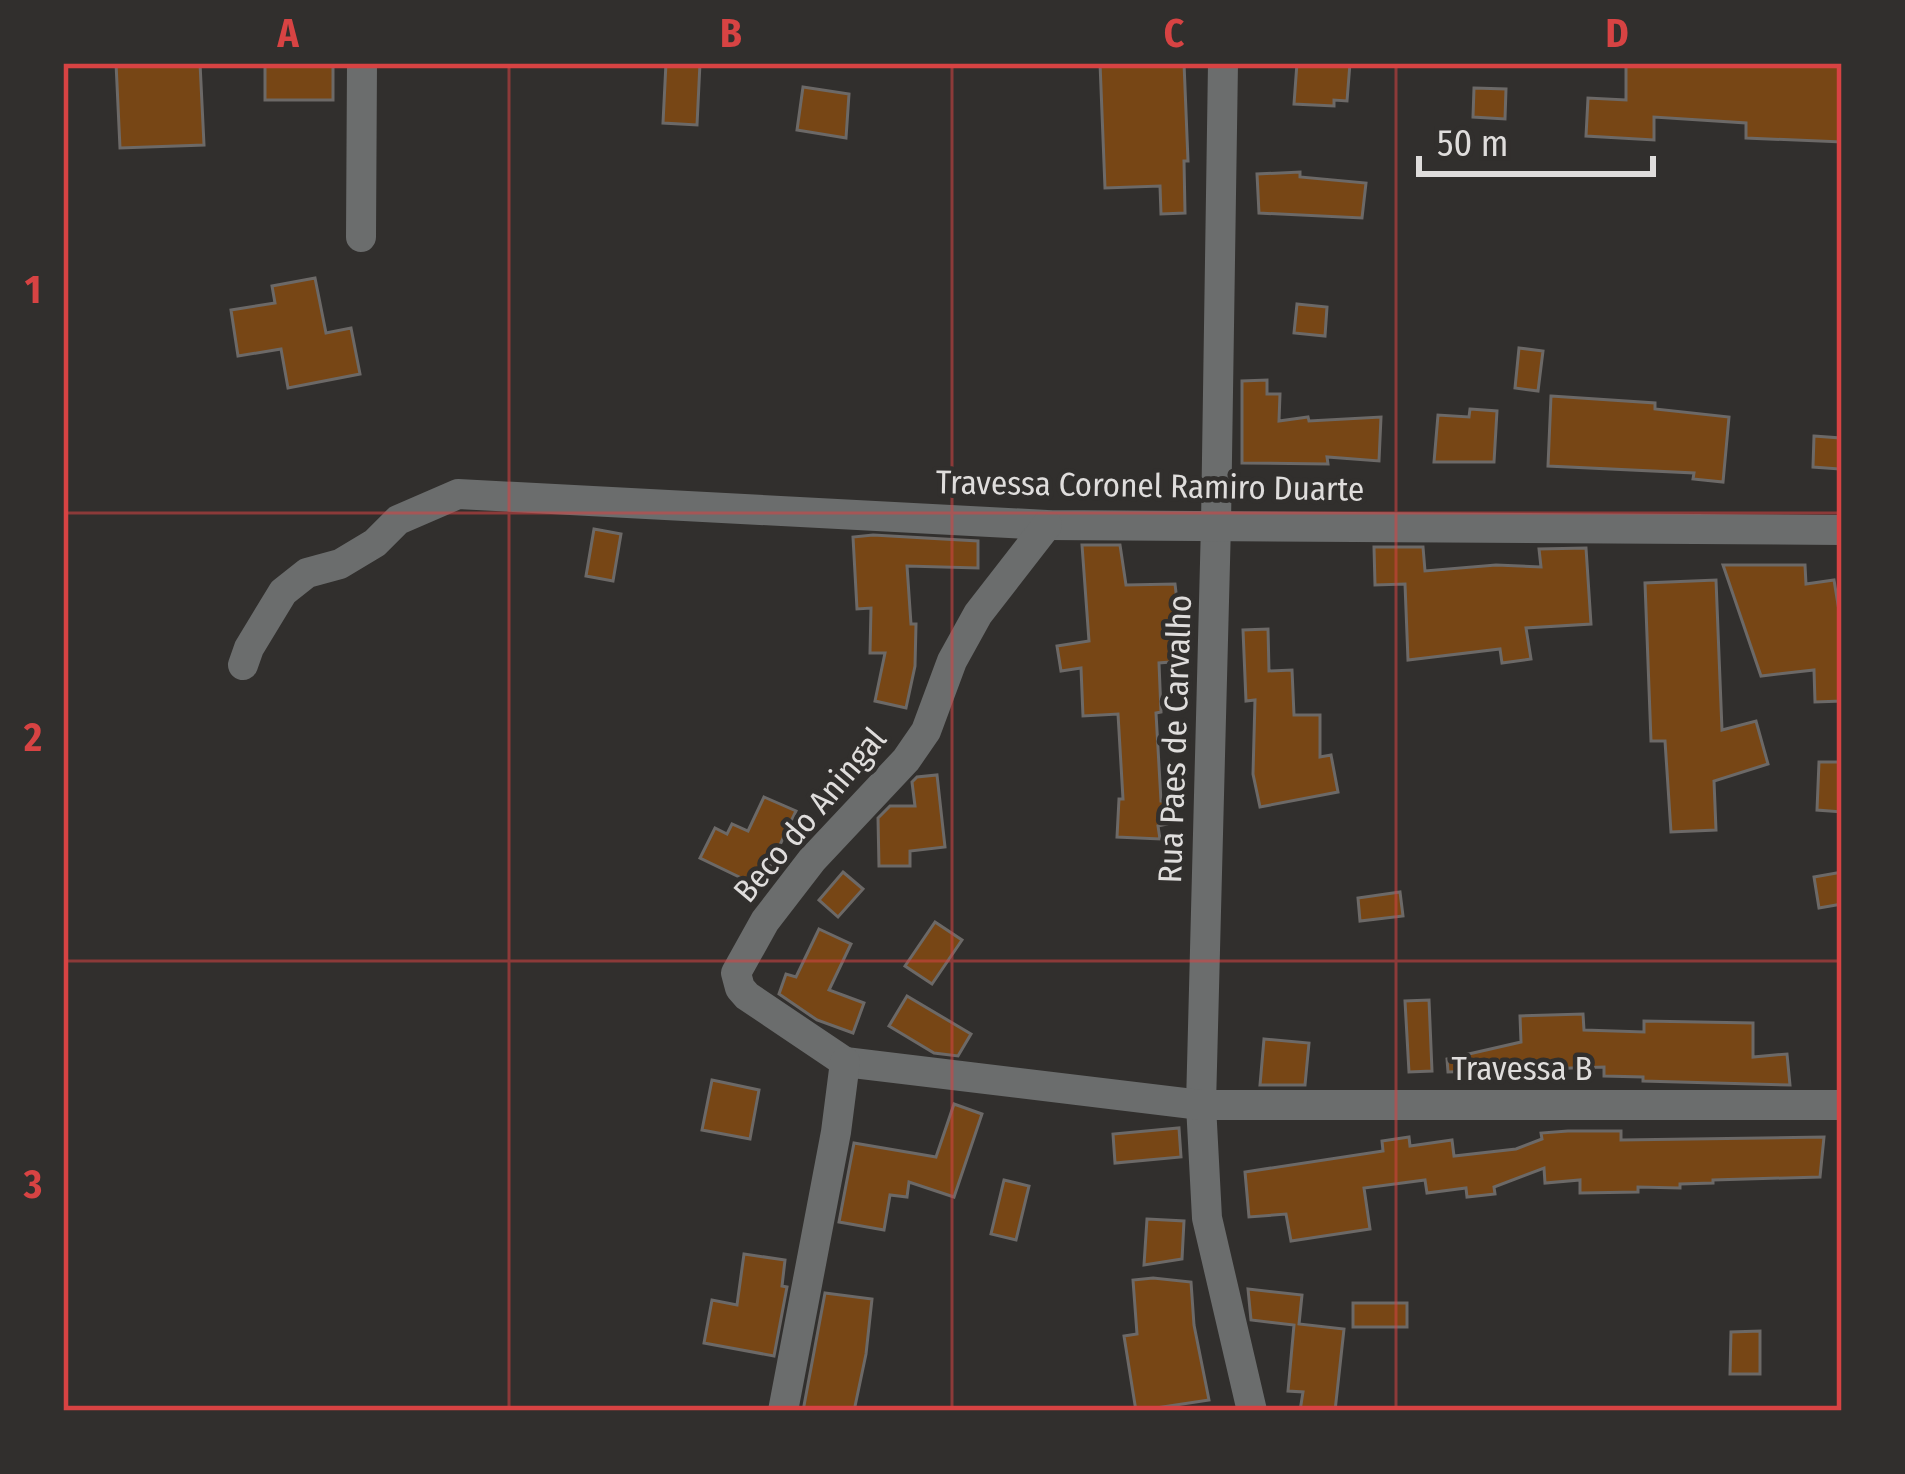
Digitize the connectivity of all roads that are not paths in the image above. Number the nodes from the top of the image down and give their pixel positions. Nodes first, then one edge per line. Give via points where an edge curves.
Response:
1 (362, 63) edge
2 (1222, 63) edge
3 (362, 237) dead end
4 (1216, 524) junction
5 (1047, 525) junction
6 (1842, 530) edge
7 (243, 665) dead end
8 (844, 1062) junction
9 (1201, 1105) junction
10 (1842, 1105) edge
11 (783, 1411) edge
12 (1252, 1411) edge

1 - 3 street
2 - 4 street, Rua Paes de Carvalho
4 - 5 street, Travessa Coronel Ramiro Duarte
4 - 6 street, Travessa Coronel Ramiro Duarte
4 - 9 street, Rua Paes de Carvalho
5 - 7 street, Travessa Coronel Ramiro Duarte via 458,494 398,520 376,543 283,592
5 - 8 street, Beco do Aningal via 978,614 906,760 788,889 738,965 747,996
8 - 9 street, Travessa B
8 - 11 street
9 - 10 street, Travessa B
9 - 12 street, Rua Paes de Carvalho via 1207,1218

